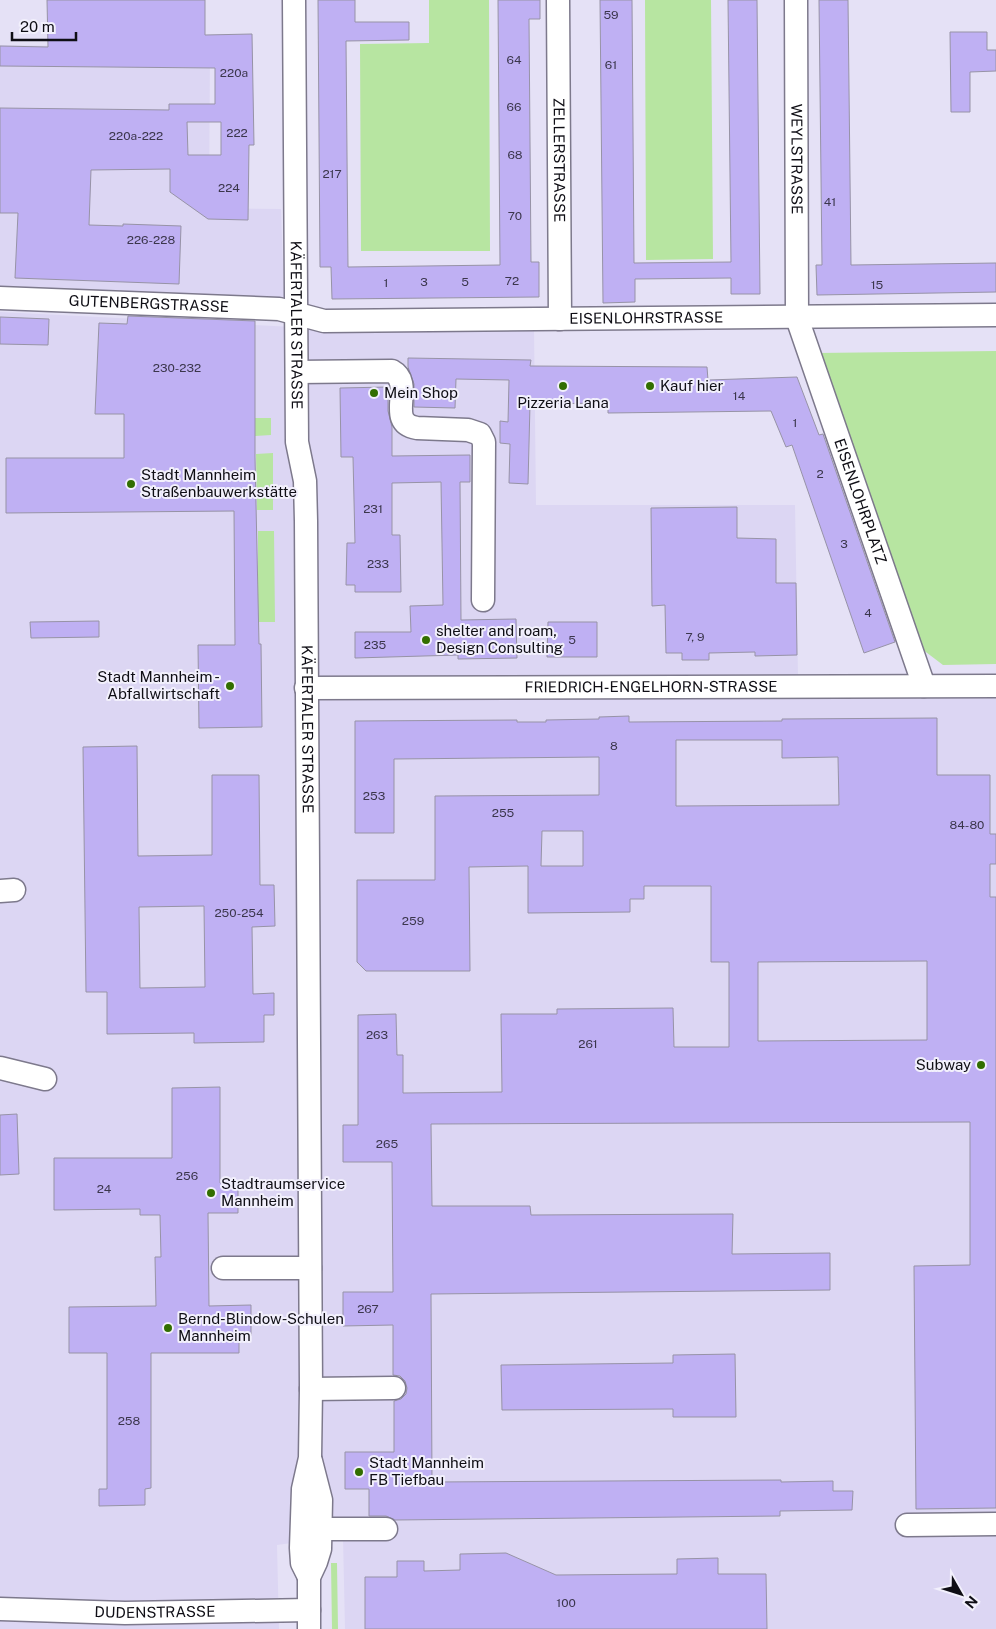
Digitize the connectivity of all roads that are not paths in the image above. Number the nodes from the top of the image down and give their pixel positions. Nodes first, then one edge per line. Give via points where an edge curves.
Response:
1 (294, 0) edge
2 (558, 0) edge
3 (796, 0) edge
4 (0, 298) edge
5 (296, 314) junction
6 (996, 316) edge
7 (797, 318) junction
8 (560, 319) junction
9 (297, 372) junction
10 (483, 600) dead end
11 (924, 686) junction
12 (996, 686) edge
13 (306, 688) junction
14 (0, 1068) edge
15 (45, 1079) dead end
16 (223, 1268) dead end
17 (310, 1268) junction
18 (394, 1388) dead end
19 (311, 1389) junction
20 (310, 1458) junction
21 (996, 1524) edge
22 (906, 1525) dead end
23 (320, 1529) junction
24 (386, 1529) dead end
25 (309, 1577) junction
26 (0, 1609) edge
27 (309, 1620) edge

1 - 5 street, KÄFERTALER STRASSE
2 - 8 street, ZELLERSTRASSE
3 - 7 street, WEYLSTRASSE
4 - 5 street, GUTENBERGSTRASSE via 272,309
5 - 8 street, EISENLOHRSTRASSE via 324,321
5 - 9 street, KÄFERTALER STRASSE
6 - 7 street, EISENLOHRSTRASSE
7 - 8 street, EISENLOHRSTRASSE
7 - 11 street, EISENLOHRPLATZ
9 - 10 street via 392,371 402,382 401,414 410,427 468,430 480,434 484,442
9 - 13 street, KÄFERTALER STRASSE via 297,442 305,481
11 - 12 street, FRIEDRICH-ENGELHORN-STRASSE
11 - 13 street, FRIEDRICH-ENGELHORN-STRASSE
13 - 17 street, KÄFERTALER STRASSE
14 - 15 street
16 - 17 street
17 - 19 street, KÄFERTALER STRASSE
18 - 19 street
19 - 20 street, KÄFERTALER STRASSE
20 - 23 street, KÄFERTALER STRASSE via 321,1500
20 - 25 street, KÄFERTALER STRASSE via 302,1489 301,1548 302,1563
21 - 22 street
23 - 24 street
23 - 25 street, KÄFERTALER STRASSE via 320,1549
25 - 27 street, KÄFERTALER STRASSE
26 - 27 street, DUDENSTRASSE

